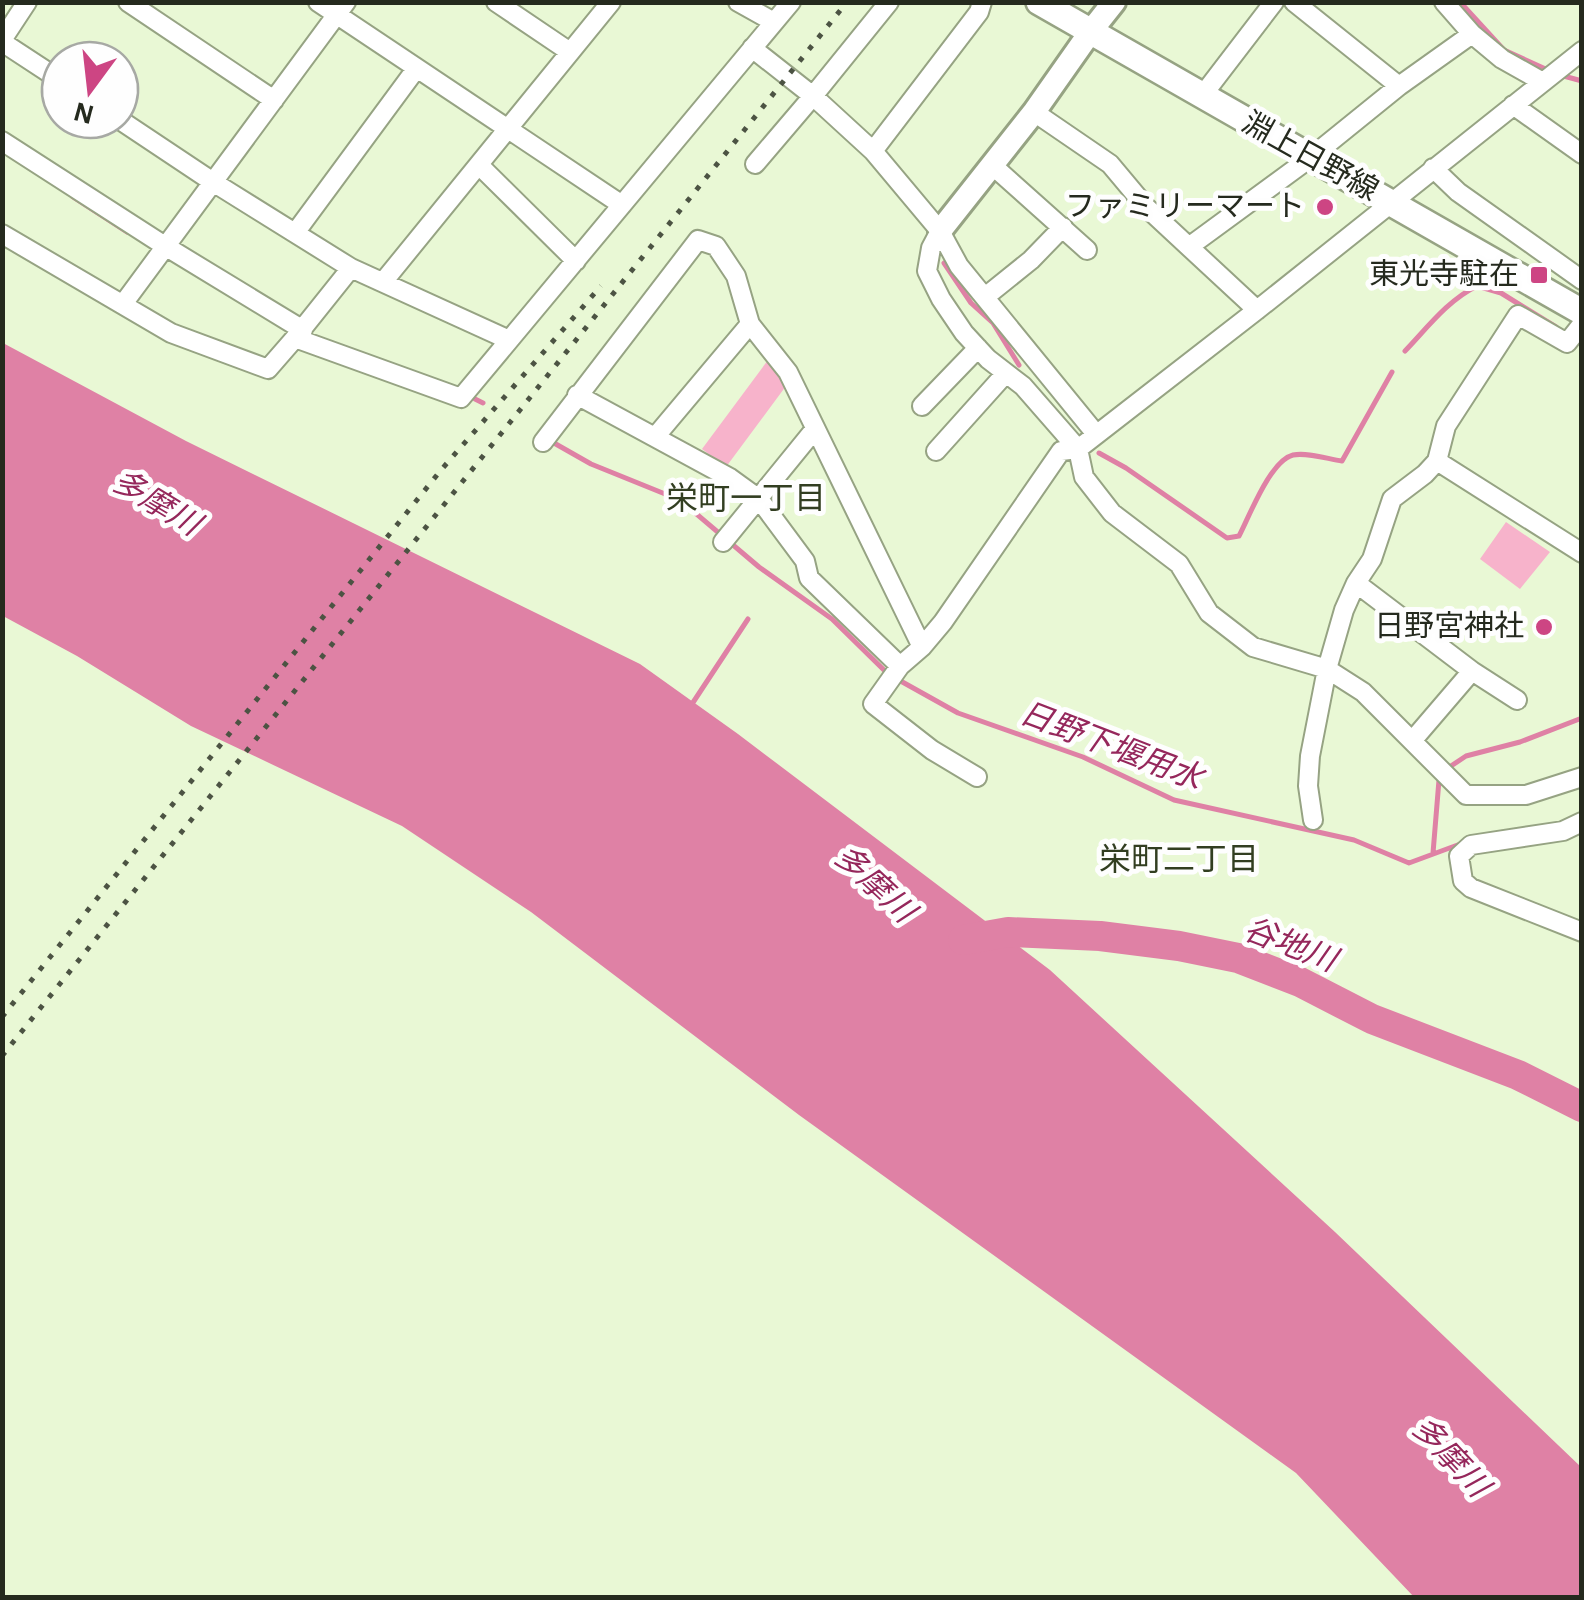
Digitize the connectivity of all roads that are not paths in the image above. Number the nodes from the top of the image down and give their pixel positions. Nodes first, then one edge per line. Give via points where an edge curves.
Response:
1 (27, 2) edge
2 (128, 2) edge
3 (318, 2) edge
4 (496, 2) edge
5 (611, 2) edge
6 (738, 2) edge
7 (791, 2) edge
8 (889, 2) edge
9 (982, 2) edge
10 (1038, 2) edge
11 (1114, 2) edge
12 (1274, 2) edge
13 (1294, 2) edge
14 (1444, 2) edge
15 (342, 9) edge
16 (774, 22) junction
17 (1090, 32) junction
18 (1472, 34) junction
19 (2, 41) edge
20 (752, 48) junction
21 (1582, 51) edge
22 (570, 52) junction
23 (40, 67) edge
24 (416, 69) junction
25 (1551, 76) junction
26 (1399, 86) junction
27 (813, 96) junction
28 (1202, 96) junction
29 (274, 100) junction
30 (1513, 104) junction
31 (1034, 112) junction
32 (508, 129) junction
33 (140, 133) edge
34 (2, 141) edge
35 (874, 151) junction
36 (1582, 154) edge
37 (1310, 158) junction
38 (479, 164) junction
39 (755, 164) dead end
40 (992, 165) junction
41 (1433, 168) junction
42 (213, 182) junction
43 (1391, 203) junction
44 (622, 205) junction
45 (1063, 227) junction
46 (940, 232) junction
47 (295, 233) junction
48 (2, 234) edge
49 (165, 246) junction
50 (1190, 246) junction
51 (1087, 250) dead end
52 (576, 262) junction
53 (352, 268) junction
54 (1582, 280) edge
55 (384, 282) junction
56 (985, 298) junction
57 (122, 304) junction
58 (1257, 310) junction
59 (1582, 312) edge
60 (750, 324) junction
61 (1582, 324) edge
62 (299, 334) junction
63 (510, 340) junction
64 (978, 348) junction
65 (1006, 373) junction
66 (577, 396) junction
67 (922, 406) dead end
68 (816, 429) junction
69 (1096, 434) junction
70 (655, 438) junction
71 (543, 442) dead end
72 (1078, 449) junction
73 (936, 451) dead end
74 (1437, 461) junction
75 (759, 499) junction
76 (727, 538) dead end
77 (1582, 552) edge
78 (1356, 583) junction
79 (922, 646) junction
80 (1326, 669) junction
81 (1472, 671) junction
82 (895, 673) junction
83 (1517, 700) dead end
84 (1412, 741) junction
85 (977, 777) dead end
86 (1582, 778) edge
87 (1313, 820) dead end
88 (1582, 822) edge
89 (1582, 932) edge

1 - 19 street
2 - 29 street
3 - 15 street
4 - 22 street
5 - 22 street
6 - 16 street
7 - 16 street
8 - 27 street
9 - 35 street
10 - 17 main road, 淵上日野線
11 - 17 street
12 - 28 street
13 - 26 street
14 - 18 street
15 - 24 street
15 - 29 street
16 - 20 street
17 - 28 main road, 淵上日野線
17 - 31 street
18 - 25 street via 1502,60
18 - 26 street
19 - 23 street
20 - 27 street
20 - 44 street
21 - 25 street
22 - 32 street
24 - 32 street
24 - 47 street
25 - 30 street
26 - 37 street
27 - 35 street
27 - 39 street
28 - 37 main road, 淵上日野線
29 - 42 street
30 - 36 street
30 - 41 street
31 - 40 street
31 - 50 street via 1110,164
32 - 38 street
32 - 44 street
33 - 42 street
34 - 49 street
35 - 46 street
37 - 43 main road, 淵上日野線
37 - 50 street
38 - 52 street
38 - 55 street
40 - 45 street
40 - 46 street
41 - 43 street
41 - 54 street
42 - 47 street
42 - 49 street
43 - 58 street
43 - 59 main road, 淵上日野線
44 - 52 street
45 - 51 street
45 - 56 street
46 - 56 street
46 - 64 street via 927,271
47 - 53 street
48 - 57 street
49 - 57 street
49 - 62 street
50 - 58 street
52 - 63 street
53 - 55 street
53 - 62 street
55 - 63 street
56 - 69 street
57 - 62 street via 171,333 268,369
58 - 69 street
60 - 66 street via 736,276 716,246 698,240
60 - 68 street via 788,372
60 - 70 street
61 - 74 street via 1567,343 1518,314 1446,426
62 - 63 street via 461,398
64 - 65 street
64 - 67 street
65 - 72 street
65 - 73 street
66 - 70 street
66 - 71 street
68 - 75 street
68 - 79 street
69 - 72 street
70 - 75 street
72 - 79 street via 1061,452 1045,471
72 - 80 street via 1084,477 1112,513 1178,564 1209,613 1252,647
74 - 77 street
74 - 78 street via 1392,499 1372,559
75 - 76 street
75 - 82 street via 805,561 809,578
78 - 80 street
78 - 81 street
79 - 82 street
80 - 84 street via 1363,692
80 - 87 street via 1310,756
81 - 83 street
81 - 84 street
82 - 85 street via 874,704
84 - 86 street via 1466,795 1526,795
88 - 89 street via 1470,845 1459,856 1470,888

